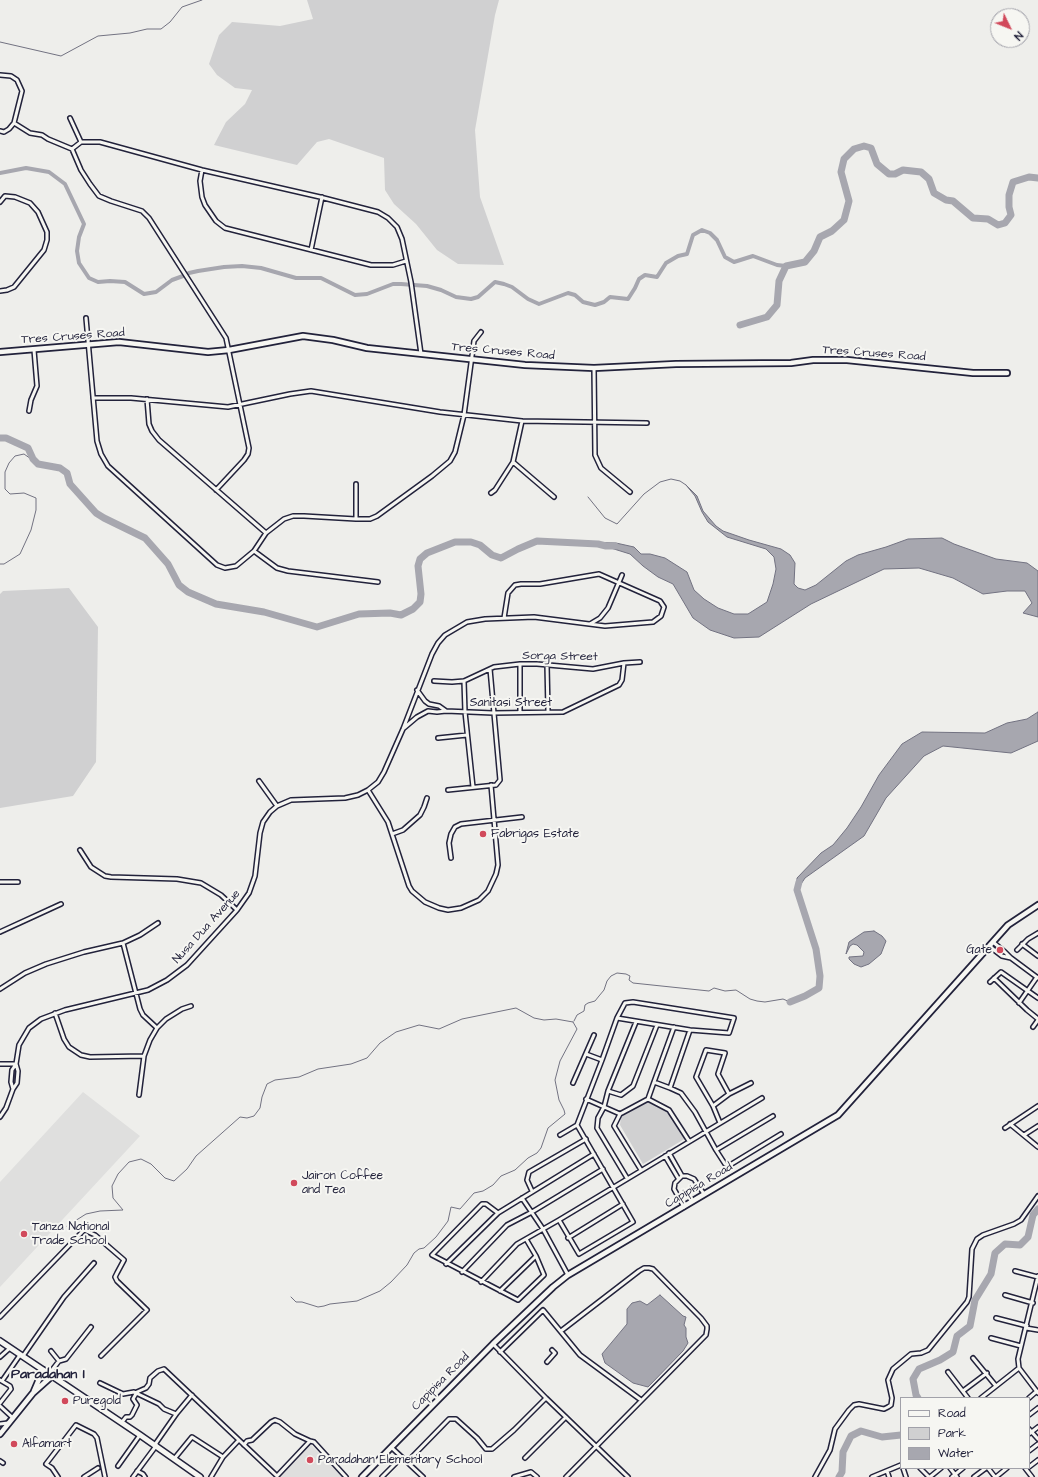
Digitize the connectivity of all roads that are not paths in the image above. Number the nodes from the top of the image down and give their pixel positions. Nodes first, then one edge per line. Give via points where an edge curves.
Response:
1 (0, 75) edge
2 (70, 118) dead end
3 (14, 123) junction
4 (0, 131) edge
5 (81, 142) junction
6 (72, 149) junction
7 (202, 170) junction
8 (322, 197) junction
9 (0, 202) edge
10 (311, 250) junction
11 (406, 261) junction
12 (0, 292) edge
13 (86, 318) dead end
14 (481, 332) dead end
15 (89, 345) junction
16 (34, 350) junction
17 (229, 350) junction
18 (0, 352) edge
19 (421, 354) junction
20 (471, 359) junction
21 (594, 368) junction
22 (1007, 373) dead end
23 (93, 398) junction
24 (147, 399) junction
25 (240, 405) junction
26 (29, 411) dead end
27 (464, 415) junction
28 (522, 422) junction
29 (594, 423) junction
30 (647, 423) dead end
31 (513, 462) junction
32 (356, 484) dead end
33 (216, 490) junction
34 (630, 492) dead end
35 (491, 493) dead end
36 (554, 496) dead end
37 (356, 520) junction
38 (266, 533) junction
39 (254, 551) junction
40 (622, 575) dead end
41 (378, 582) dead end
42 (618, 582) junction
43 (504, 618) junction
44 (589, 624) junction
45 (640, 662) dead end
46 (624, 663) junction
47 (520, 664) junction
48 (547, 665) junction
49 (490, 670) junction
50 (434, 681) dead end
51 (464, 681) junction
52 (417, 690) junction
53 (429, 704) junction
54 (428, 711) junction
55 (446, 711) junction
56 (465, 712) junction
57 (520, 712) junction
58 (548, 712) junction
59 (493, 713) junction
60 (403, 729) junction
61 (467, 735) junction
62 (438, 738) dead end
63 (260, 781) dead end
64 (491, 786) junction
65 (473, 787) junction
66 (368, 790) junction
67 (448, 790) dead end
68 (427, 798) dead end
69 (276, 806) junction
70 (522, 817) dead end
71 (494, 820) junction
72 (392, 834) junction
73 (80, 850) dead end
74 (451, 858) dead end
75 (0, 882) edge
76 (18, 882) dead end
77 (61, 904) dead end
78 (1038, 905) edge
79 (237, 910) junction
80 (158, 923) dead end
81 (0, 932) edge
82 (1038, 933) edge
83 (123, 943) junction
84 (991, 944) junction
85 (1022, 944) junction
86 (1018, 950) dead end
87 (1038, 956) edge
88 (1038, 977) edge
89 (994, 978) junction
90 (990, 982) dead end
91 (0, 989) edge
92 (1028, 991) junction
93 (135, 993) junction
94 (1038, 998) edge
95 (1019, 1003) junction
96 (191, 1006) dead end
97 (55, 1013) junction
98 (617, 1018) junction
99 (1038, 1019) edge
100 (636, 1022) junction
101 (657, 1025) junction
102 (674, 1027) junction
103 (1033, 1027) dead end
104 (157, 1028) junction
105 (690, 1030) junction
106 (594, 1035) dead end
107 (586, 1054) junction
108 (144, 1056) junction
109 (602, 1060) junction
110 (0, 1064) edge
111 (16, 1064) junction
112 (654, 1082) junction
113 (573, 1083) dead end
114 (751, 1083) dead end
115 (670, 1088) junction
116 (13, 1089) junction
117 (608, 1092) junction
118 (729, 1094) junction
119 (139, 1095) dead end
120 (762, 1098) dead end
121 (586, 1099) junction
122 (648, 1099) junction
123 (713, 1106) junction
124 (1038, 1106) edge
125 (604, 1107) junction
126 (620, 1114) junction
127 (773, 1116) dead end
128 (0, 1117) edge
129 (720, 1123) junction
130 (1010, 1124) junction
131 (577, 1125) junction
132 (1038, 1126) edge
133 (1005, 1128) dead end
134 (706, 1132) junction
135 (781, 1134) dead end
136 (560, 1135) dead end
137 (1024, 1135) junction
138 (586, 1140) junction
139 (689, 1141) junction
140 (1038, 1146) edge
141 (716, 1150) junction
142 (594, 1154) junction
143 (669, 1154) junction
144 (665, 1156) junction
145 (603, 1169) junction
146 (641, 1170) junction
147 (682, 1176) junction
148 (628, 1178) junction
149 (678, 1178) junction
150 (613, 1186) junction
151 (532, 1192) junction
152 (704, 1194) junction
153 (1038, 1196) edge
154 (522, 1198) junction
155 (623, 1204) junction
156 (684, 1207) junction
157 (532, 1212) junction
158 (498, 1213) junction
159 (559, 1220) junction
160 (543, 1229) junction
161 (568, 1238) junction
162 (526, 1239) junction
163 (536, 1256) junction
164 (94, 1263) dead end
165 (446, 1264) junction
166 (1015, 1271) dead end
167 (462, 1272) junction
168 (568, 1275) junction
169 (1038, 1277) edge
170 (481, 1282) junction
171 (1037, 1286) edge
172 (500, 1291) junction
173 (1005, 1295) dead end
174 (1033, 1303) junction
175 (0, 1317) edge
176 (996, 1318) dead end
177 (91, 1327) dead end
178 (1027, 1327) junction
179 (1038, 1330) edge
180 (561, 1331) junction
181 (991, 1338) dead end
182 (0, 1341) edge
183 (493, 1344) junction
184 (1021, 1346) junction
185 (10, 1348) junction
186 (552, 1350) dead end
187 (51, 1351) dead end
188 (500, 1352) junction
189 (21, 1355) junction
190 (101, 1356) dead end
191 (0, 1357) edge
192 (973, 1358) dead end
193 (59, 1361) junction
194 (547, 1362) dead end
195 (1018, 1368) junction
196 (43, 1370) junction
197 (948, 1372) dead end
198 (987, 1374) junction
199 (51, 1375) junction
200 (1, 1380) edge
201 (100, 1383) dead end
202 (996, 1386) junction
203 (963, 1391) junction
204 (33, 1392) junction
205 (1038, 1392) edge
206 (136, 1394) junction
207 (192, 1396) junction
208 (967, 1397) edge
209 (982, 1397) edge
210 (546, 1398) junction
211 (641, 1400) junction
212 (0, 1403) edge
213 (0, 1406) edge
214 (1038, 1408) edge
215 (176, 1414) junction
216 (1030, 1414) edge
217 (566, 1417) junction
218 (13, 1418) junction
219 (122, 1422) junction
220 (9, 1423) junction
221 (0, 1424) edge
222 (1038, 1427) edge
223 (1030, 1432) edge
224 (0, 1434) edge
225 (140, 1435) junction
226 (1038, 1439) edge
227 (239, 1440) junction
228 (310, 1441) junction
229 (1038, 1444) edge
230 (244, 1445) junction
231 (156, 1446) junction
232 (391, 1447) junction
233 (596, 1447) junction
234 (1030, 1450) edge
235 (223, 1457) junction
236 (402, 1457) junction
237 (525, 1458) dead end
238 (174, 1459) junction
239 (407, 1462) junction
240 (900, 1465) edge
241 (118, 1466) dead end
242 (98, 1468) dead end
243 (921, 1469) edge
244 (940, 1469) edge
245 (986, 1469) edge
246 (988, 1469) edge
247 (1006, 1469) edge
248 (137, 1471) junction
249 (887, 1471) junction
250 (276, 1476) edge
251 (58, 1477) edge
252 (84, 1477) edge
253 (105, 1477) edge
254 (133, 1477) edge
255 (145, 1477) edge
256 (200, 1477) edge
257 (211, 1477) edge
258 (346, 1477) edge
259 (362, 1477) edge
260 (382, 1477) edge
261 (422, 1477) edge
262 (514, 1477) edge
263 (537, 1477) edge
264 (566, 1477) edge
265 (628, 1477) edge
266 (815, 1477) edge
267 (872, 1477) edge
268 (890, 1477) edge
269 (929, 1477) edge
270 (974, 1477) edge
271 (996, 1477) edge

1 - 3 street via 11,76 17,80 22,91
2 - 5 street
3 - 4 street via 10,129
3 - 6 street via 30,133 42,135
5 - 6 street
5 - 7 street via 100,142
6 - 17 street via 81,170 99,196 142,211 149,218 226,338
7 - 8 street
7 - 10 street via 200,181 205,205 216,221 225,228
8 - 10 street
8 - 11 street via 378,212 388,218 402,239
9 - 12 street via 5,196 15,197 30,204 38,212 47,232 47,240 44,250 14,287
10 - 11 street via 371,265 393,265
11 - 19 street via 412,282
13 - 15 street
14 - 20 street via 474,341
15 - 16 main road, Tres Cruses Road
15 - 17 main road, Tres Cruses Road via 119,342 208,352
15 - 23 street
16 - 18 main road, Tres Cruses Road
16 - 26 street via 37,386
17 - 19 main road, Tres Cruses Road via 303,336 367,348
17 - 25 street
19 - 20 main road, Tres Cruses Road
20 - 21 main road, Tres Cruses Road via 525,366
20 - 27 street
21 - 22 main road, Tres Cruses Road via 847,360 974,373
21 - 29 street
23 - 24 street
23 - 39 street via 97,441 108,466 217,565 225,568 236,566
24 - 25 street via 228,407
24 - 33 street via 148,424 152,431
25 - 27 street via 311,391
25 - 33 street via 248,441 248,454
27 - 28 street
27 - 37 street via 456,452 450,461 377,516
28 - 29 street
28 - 31 street
29 - 30 street
29 - 34 street via 595,455 601,468
31 - 35 street
31 - 36 street
32 - 37 street
33 - 38 street
37 - 38 street via 293,516 284,519
38 - 39 street
39 - 41 street via 277,568 288,571
40 - 42 street
42 - 43 street via 599,574 540,584 515,585 508,593
42 - 44 street via 608,608 600,618
42 - 44 street via 660,601 664,607 661,616 653,622 605,626
43 - 44 street via 534,617
43 - 52 street via 467,622 445,635 432,654
45 - 46 street, Sorga Street
46 - 48 street, Sorga Street via 593,668
46 - 58 street, Sanitasi Street via 622,680 614,689 563,712
47 - 48 street, Sorga Street
47 - 49 street, Sorga Street
47 - 57 street
48 - 58 street
49 - 51 street, Sorga Street
49 - 59 street
50 - 51 street, Sorga Street
51 - 56 street
52 - 53 street, Sanitasi Street
52 - 60 street
53 - 54 street
53 - 55 street, Sanitasi Street
54 - 55 street, Sanitasi Street
54 - 60 street
55 - 56 street, Sanitasi Street
56 - 59 street, Sanitasi Street
56 - 61 street
57 - 58 street, Sanitasi Street
57 - 59 street, Sanitasi Street
59 - 64 street via 500,778 496,785
60 - 66 street via 381,777
61 - 62 street
61 - 65 street
63 - 69 street
64 - 65 street
64 - 71 street
65 - 67 street
66 - 69 street via 345,798 291,800
66 - 72 street via 383,812
68 - 72 street via 420,815 403,830
69 - 79 street, Nusa Dua Avenue via 263,822 255,876 249,893
70 - 71 street
71 - 72 street via 498,864 493,883 479,900 448,910 432,906 412,891
71 - 74 street via 461,824 455,828 450,834
73 - 79 street via 91,867 105,876 177,879 201,884 221,895
75 - 76 street
77 - 81 street
78 - 84 main road, Capipisa Road via 1013,921
79 - 93 street, Nusa Dua Avenue via 182,969 158,986
80 - 83 street
82 - 85 street
83 - 91 street via 46,964 25,973
83 - 93 street
84 - 88 street
84 - 152 main road, Capipisa Road via 838,1115
85 - 86 street
85 - 87 street
88 - 92 street
89 - 90 street
89 - 92 street via 1001,972
89 - 95 street
92 - 94 street
92 - 95 street
93 - 97 street, Nusa Dua Avenue
93 - 104 street via 143,1015
95 - 99 street
96 - 104 street via 172,1014
97 - 108 street via 68,1047 81,1055
97 - 111 street, Nusa Dua Avenue via 29,1028 19,1045
98 - 100 street
98 - 105 street via 625,1003 633,1002 734,1018 729,1033
98 - 109 street
99 - 103 street
100 - 101 street
100 - 117 street
101 - 102 street
101 - 117 street via 634,1086 621,1095
102 - 105 street
102 - 112 street
104 - 108 street
105 - 115 street
106 - 107 street
107 - 109 street
107 - 113 street
108 - 119 street
109 - 121 street
110 - 111 street
111 - 116 street, Nusa Dua Avenue via 12,1070
111 - 116 street, Nusa Dua Avenue via 17,1083
112 - 115 street
112 - 122 street
114 - 118 street
115 - 134 street via 681,1093
116 - 128 street, Nusa Dua Avenue
117 - 125 street
118 - 123 street
118 - 123 street via 718,1074 725,1053 706,1050 696,1077
120 - 129 street
121 - 125 street
121 - 131 street
122 - 126 street
122 - 139 street via 669,1110
123 - 129 street
124 - 130 street
125 - 126 street
125 - 148 street via 598,1118 597,1128
126 - 146 street via 614,1126
127 - 141 street
129 - 134 street
130 - 133 street
130 - 137 street
131 - 136 street
131 - 138 street
132 - 137 street
134 - 139 street
134 - 141 street
135 - 141 street via 730,1165 725,1164
137 - 140 street
138 - 142 street
138 - 151 street via 530,1172 527,1180
139 - 143 street
142 - 145 street
142 - 151 street
143 - 144 street
143 - 147 street
144 - 146 street
144 - 149 street
145 - 150 street
145 - 157 street
146 - 148 street
147 - 149 street
147 - 152 street via 694,1179
148 - 150 street
149 - 156 street via 674,1188
150 - 155 street
150 - 159 street
151 - 154 street
152 - 156 main road, Capipisa Road
153 - 266 street via 1021,1220 977,1239 972,1249 967,1302 928,1350 911,1354 893,1369 888,1380 892,1398 888,1407 884,1409 859,1404 849,1410 837,1425 830,1450
154 - 157 street
154 - 158 street
155 - 161 street
155 - 161 street via 633,1222 579,1254
156 - 168 main road, Capipisa Road
157 - 160 street
157 - 167 street via 507,1225
158 - 165 street
158 - 165 street via 482,1204 432,1255
159 - 160 street
159 - 161 street
160 - 162 street
160 - 168 street
162 - 163 street
162 - 170 street via 517,1244
163 - 172 street
163 - 172 street via 544,1275 518,1300
164 - 189 street via 57,1306
165 - 167 street
166 - 169 street
167 - 170 street
168 - 183 main road, Capipisa Road
169 - 171 street
170 - 172 street
171 - 174 street
173 - 174 street
174 - 178 street
175 - 190 street via 84,1230 96,1235 124,1260 117,1272 116,1281 147,1310
176 - 178 street
177 - 193 street via 66,1359
178 - 179 street
178 - 184 street
180 - 188 street via 543,1310
180 - 211 street via 580,1355
180 - 211 street via 639,1271 644,1268 654,1269 701,1318 707,1329 706,1335
181 - 184 street
182 - 185 main road
183 - 188 street
183 - 232 main road, Capipisa Road
184 - 195 street
185 - 189 main road
185 - 191 street
186 - 194 street via 555,1353
187 - 193 street
188 - 210 street
189 - 196 main road
189 - 200 street
192 - 198 street
193 - 199 street
195 - 202 street
195 - 205 street
196 - 199 main road
196 - 204 main road
197 - 203 street
198 - 202 street
198 - 203 street
199 - 204 main road
199 - 219 main road
200 - 212 street via 11,1389
201 - 206 street via 123,1394
202 - 209 street
203 - 208 street
204 - 218 main road
206 - 207 street via 146,1388 150,1378 161,1369
206 - 215 street
206 - 219 street via 133,1399 137,1405 132,1415
207 - 215 street
207 - 227 street
210 - 217 street
210 - 239 street via 492,1449 486,1449 456,1419 449,1419
211 - 233 street
213 - 218 street
214 - 216 street
215 - 231 street
217 - 233 street
217 - 237 street
218 - 220 main road
219 - 225 main road
220 - 221 street
220 - 224 main road
222 - 223 street
223 - 226 street
225 - 231 main road
225 - 241 street
227 - 230 street
227 - 235 street
228 - 230 street via 275,1420
228 - 250 street
228 - 258 street via 314,1442
229 - 234 street
230 - 250 street
231 - 238 main road
231 - 248 street
232 - 236 street
232 - 259 main road, Capipisa Road
233 - 264 street
233 - 265 street
235 - 238 street via 192,1437
235 - 257 street
236 - 239 street
236 - 260 street
238 - 256 main road
239 - 261 street
240 - 249 street
242 - 252 street
243 - 269 street
244 - 269 street
245 - 270 street
246 - 271 street
247 - 271 street
248 - 254 street
248 - 255 street
249 - 267 street
249 - 268 street
251 - 253 street via 46,1464 76,1425 97,1438
262 - 263 street via 531,1472

